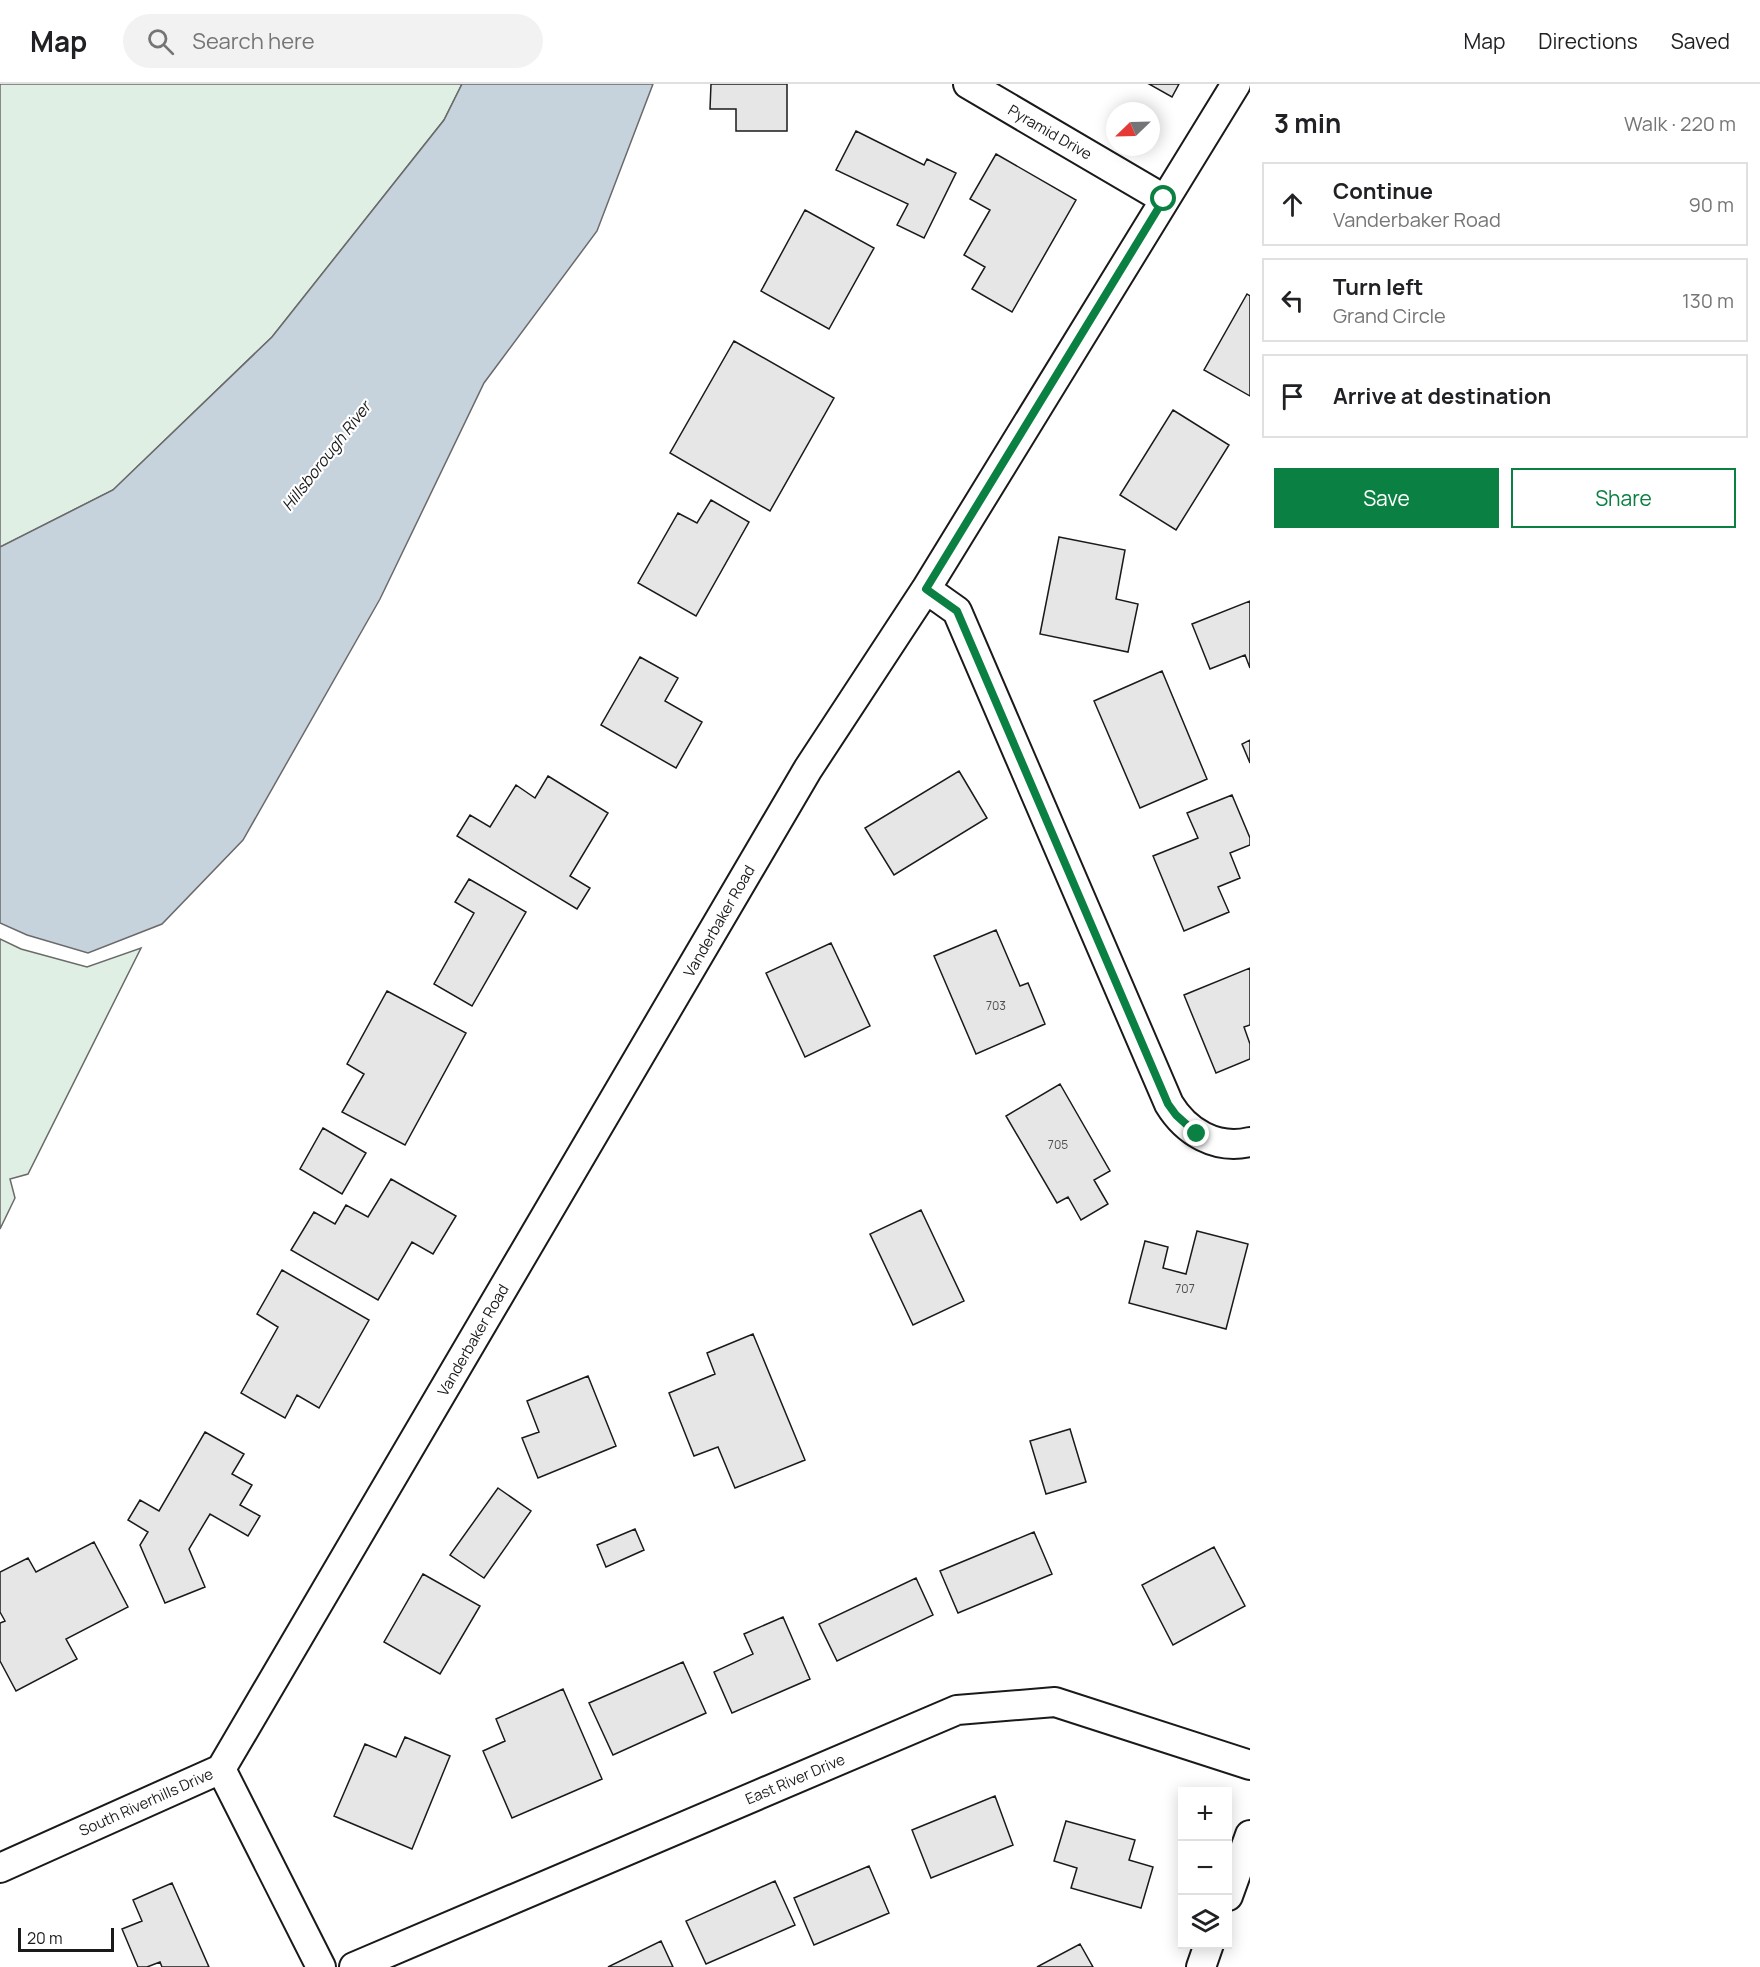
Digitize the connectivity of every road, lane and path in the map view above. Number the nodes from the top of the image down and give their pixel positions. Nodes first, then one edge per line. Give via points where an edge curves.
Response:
1 (968, 84) edge
2 (1236, 84) edge
3 (1164, 199) junction
4 (926, 589) junction
5 (1250, 1142) edge
6 (1250, 1765) edge
7 (221, 1769) junction
8 (1250, 1835) edge
9 (0, 1868) edge
10 (1227, 1895) edge
11 (1207, 1949) edge
12 (321, 1967) edge
13 (354, 1967) edge
14 (1201, 1967) edge

1 - 3 street, Pyramid Drive
2 - 3 street, Vanderbaker Road
3 - 4 street, Vanderbaker Road
4 - 5 street via 957,611 1168,1104 1197,1134 1227,1144
4 - 7 street, Vanderbaker Road via 808,770
6 - 13 street, East River Drive via 1055,1702 957,1710
7 - 9 street, South Riverhills Drive
7 - 12 street, South Riverhills Drive
8 - 10 street
11 - 14 street

